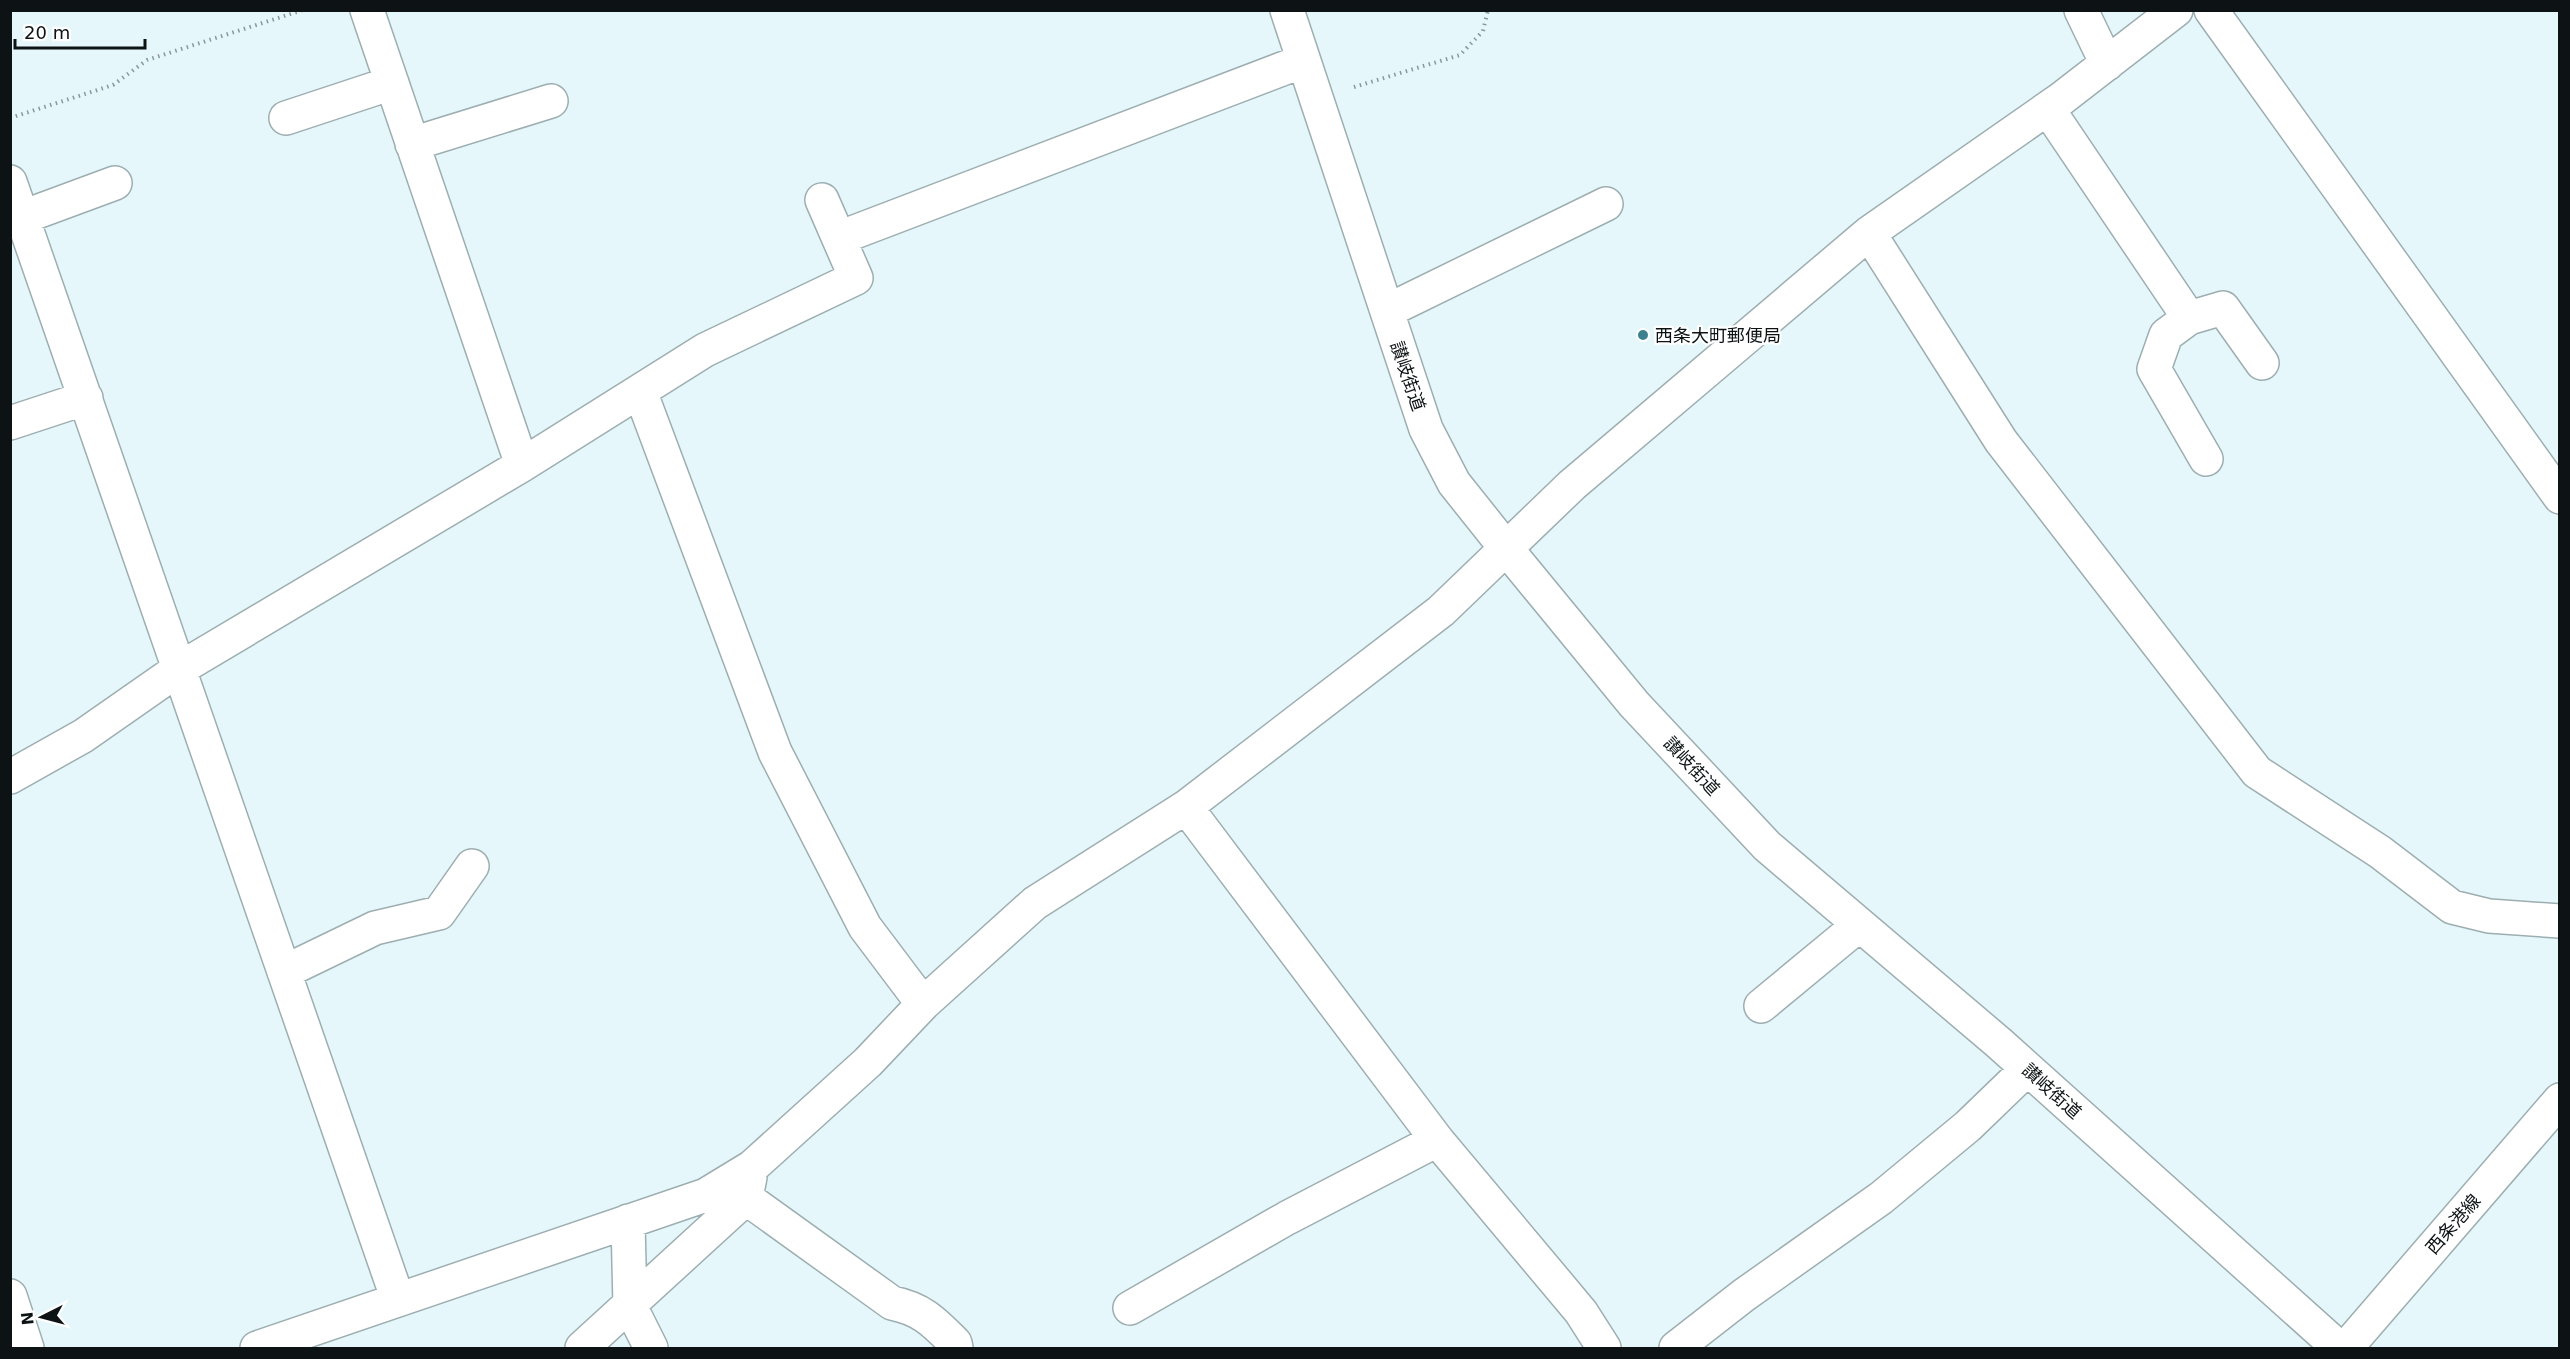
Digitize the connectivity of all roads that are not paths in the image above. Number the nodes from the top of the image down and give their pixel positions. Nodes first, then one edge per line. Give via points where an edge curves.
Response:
1 (367, 10) edge
2 (1287, 10) edge
3 (2081, 10) edge
4 (2176, 10) edge
5 (2211, 10) edge
6 (1304, 61) junction
7 (2107, 64) junction
8 (392, 83) junction
9 (551, 101) dead end
10 (2048, 109) junction
11 (286, 118) dead end
12 (412, 144) junction
13 (10, 182) edge
14 (116, 183) dead end
15 (822, 200) dead end
16 (1606, 204) dead end
17 (23, 217) junction
18 (1869, 233) junction
19 (839, 238) junction
20 (1387, 311) junction
21 (2189, 318) junction
22 (2262, 363) dead end
23 (640, 391) junction
24 (86, 398) junction
25 (10, 423) edge
26 (2206, 459) dead end
27 (522, 465) junction
28 (2559, 497) edge
29 (1505, 547) junction
30 (179, 669) junction
31 (10, 777) edge
32 (1186, 807) junction
33 (472, 866) dead end
34 (2559, 921) edge
35 (1859, 925) junction
36 (284, 972) junction
37 (923, 1004) junction
38 (1761, 1006) dead end
39 (2027, 1069) junction
40 (2559, 1100) edge
41 (1437, 1140) junction
42 (752, 1167) junction
43 (746, 1198) junction
44 (628, 1221) junction
45 (10, 1296) edge
46 (398, 1300) junction
47 (630, 1306) junction
48 (1130, 1308) dead end
49 (27, 1348) edge
50 (257, 1348) edge
51 (582, 1348) edge
52 (651, 1348) edge
53 (956, 1348) edge
54 (1604, 1348) edge
55 (1676, 1348) edge
56 (2340, 1348) edge
57 (2346, 1348) edge

1 - 8 street
2 - 6 street, 讃岐街道
3 - 7 street
4 - 7 street
5 - 28 street
6 - 19 street
6 - 20 street, 讃岐街道
7 - 10 street
8 - 11 street
8 - 12 street
9 - 12 street
10 - 18 street
10 - 21 street
12 - 27 street
13 - 17 street
14 - 17 street
15 - 19 street
16 - 20 street
17 - 24 street
18 - 29 street via 1572,485
18 - 34 street via 2001,441 2257,772 2380,852 2452,907 2489,916
19 - 23 street via 856,278 705,350
20 - 29 street, 讃岐街道 via 1426,429 1454,483
21 - 22 street via 2223,308
21 - 26 street via 2166,334 2154,369
23 - 27 street
23 - 37 street via 775,752 865,927
24 - 25 street
24 - 30 street
27 - 30 street
29 - 32 street via 1442,611
29 - 35 street, 讃岐街道 via 1634,704 1736,813 1767,846
30 - 31 street via 83,736
30 - 36 street
32 - 37 street via 1035,903
32 - 41 street
33 - 36 street via 439,912 375,928
35 - 38 street
35 - 39 street, 讃岐街道
36 - 46 street
37 - 42 street via 868,1062
39 - 55 street via 1968,1126 1881,1198
39 - 56 street, 讃岐街道
40 - 57 street, 西条港線
41 - 48 street via 1287,1218
41 - 54 street via 1581,1312
42 - 43 street
42 - 44 street via 706,1195
43 - 47 street
43 - 53 street via 892,1303 912,1307 930,1318
44 - 46 street
44 - 47 street
45 - 49 street
46 - 50 street
47 - 51 street
47 - 52 street

